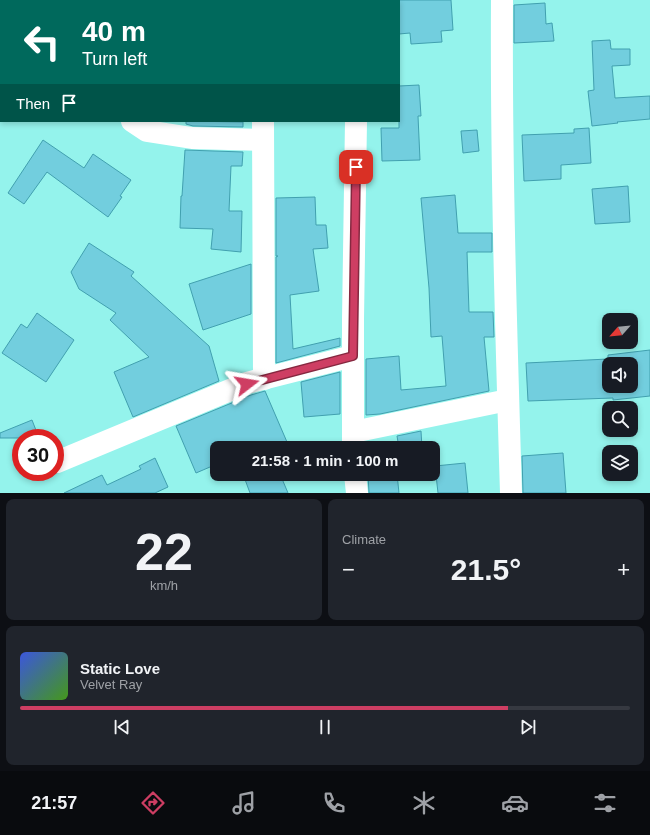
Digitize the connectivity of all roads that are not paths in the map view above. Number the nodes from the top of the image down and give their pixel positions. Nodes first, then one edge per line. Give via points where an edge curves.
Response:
1 (502, 0) edge
2 (134, 122) edge
3 (356, 122) edge
4 (263, 130) edge
5 (353, 356) junction
6 (264, 379) junction
7 (508, 400) junction
8 (353, 440) edge
9 (64, 459) edge
10 (356, 481) edge
11 (357, 493) edge
12 (511, 493) edge

1 - 7 street
2 - 4 street via 147,131 192,138
3 - 5 street
4 - 6 street
5 - 6 street
5 - 8 street
6 - 9 street via 240,386
7 - 8 street
7 - 12 street
10 - 11 street

